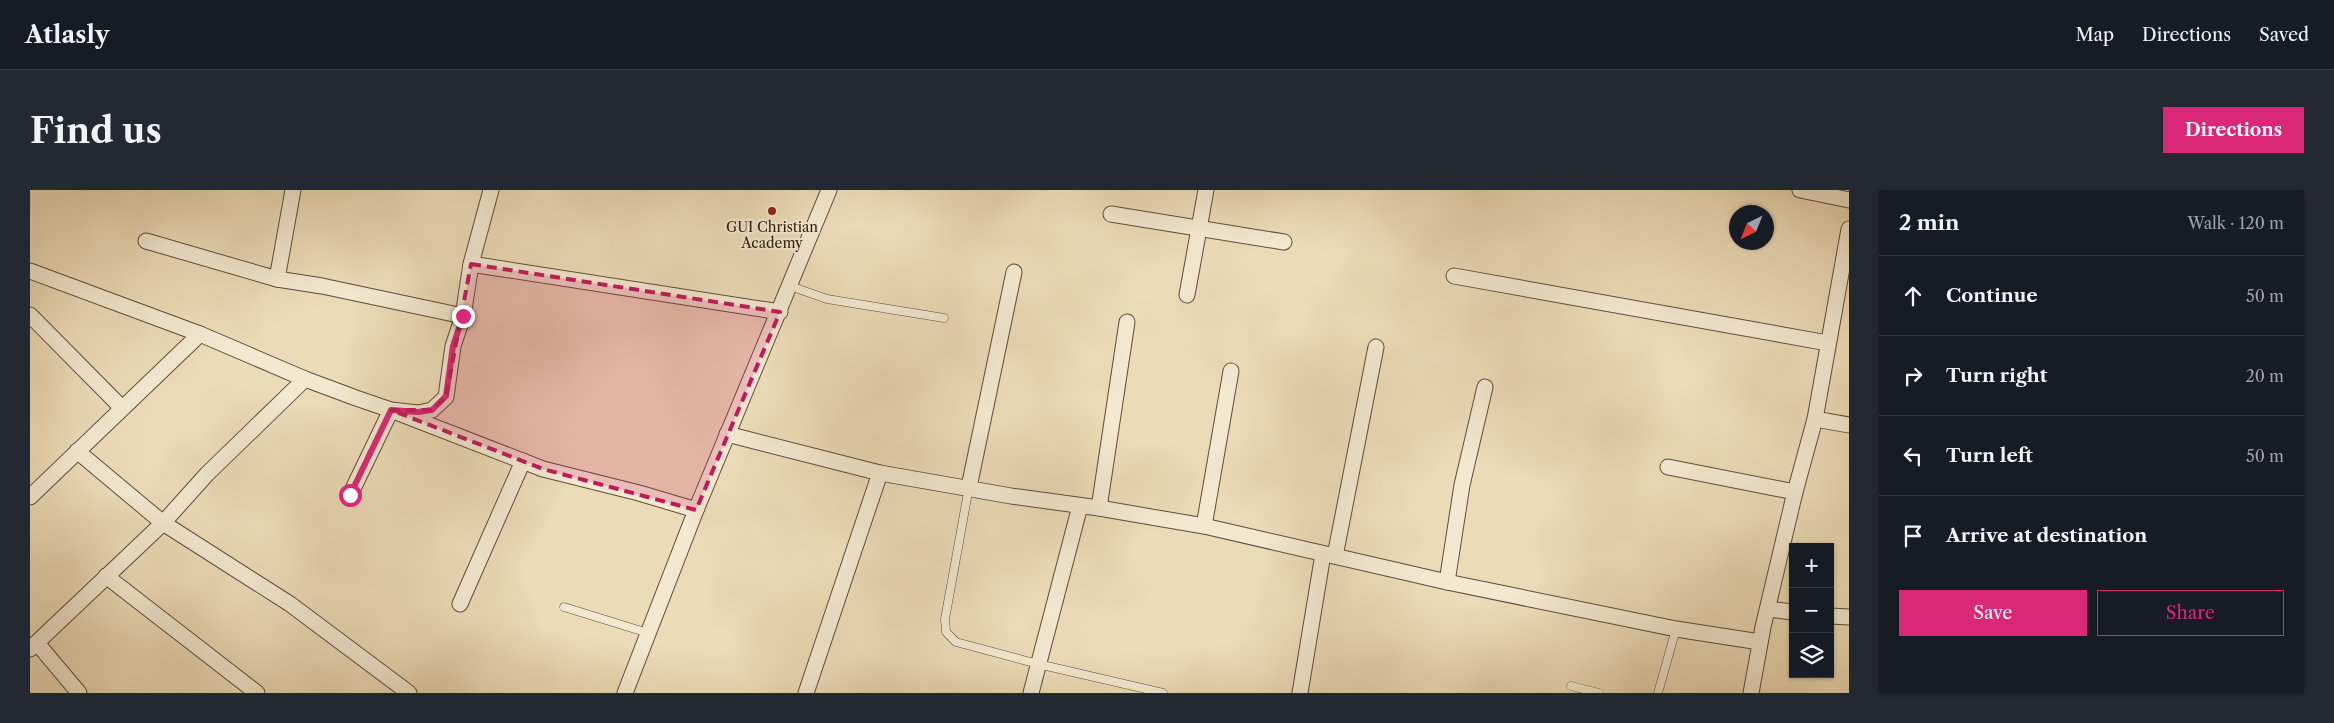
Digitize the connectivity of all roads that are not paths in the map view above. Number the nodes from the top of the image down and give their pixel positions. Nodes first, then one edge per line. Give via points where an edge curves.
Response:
1 (293, 190) edge
2 (491, 190) edge
3 (829, 190) edge
4 (1206, 190) edge
5 (1800, 190) edge
6 (1849, 200) edge
7 (1111, 214) dead end
8 (1849, 229) edge
9 (1199, 230) junction
10 (146, 241) dead end
11 (1284, 242) dead end
12 (1847, 250) edge
13 (471, 264) junction
14 (30, 271) edge
15 (1014, 272) dead end
16 (1454, 276) dead end
17 (277, 279) junction
18 (790, 286) junction
19 (1187, 295) dead end
20 (780, 312) junction
21 (30, 315) edge
22 (463, 316) junction
23 (944, 318) dead end
24 (1127, 322) dead end
25 (200, 334) junction
26 (1828, 343) junction
27 (1376, 347) dead end
28 (1231, 370) dead end
29 (305, 379) junction
30 (1484, 387) dead end
31 (122, 408) junction
32 (391, 410) junction
33 (1815, 419) junction
34 (1849, 425) edge
35 (728, 434) junction
36 (77, 451) junction
37 (523, 461) junction
38 (1668, 467) dead end
39 (880, 473) junction
40 (969, 488) junction
41 (1795, 492) junction
42 (350, 495) dead end
43 (30, 497) edge
44 (1080, 506) junction
45 (1100, 508) junction
46 (696, 510) junction
47 (163, 523) junction
48 (1204, 526) junction
49 (1329, 555) junction
50 (106, 576) junction
51 (1447, 582) junction
52 (460, 604) dead end
53 (564, 607) dead end
54 (1768, 610) junction
55 (1789, 612) edge
56 (1834, 616) edge
57 (1849, 618) edge
58 (1676, 629) junction
59 (648, 633) junction
60 (1760, 642) junction
61 (33, 646) edge
62 (1038, 664) junction
63 (1571, 686) dead end
64 (79, 693) edge
65 (257, 693) edge
66 (409, 693) edge
67 (625, 693) edge
68 (806, 693) edge
69 (1031, 693) edge
70 (1163, 693) edge
71 (1300, 693) edge
72 (1599, 693) edge
73 (1658, 693) edge
74 (1751, 693) edge

1 - 17 street
2 - 13 street
3 - 18 street
4 - 9 street
5 - 6 street
7 - 9 street
8 - 12 street
9 - 11 street
9 - 19 street
10 - 17 street
12 - 26 street
13 - 20 street
13 - 22 street
14 - 25 street
15 - 40 street
16 - 26 street
17 - 22 street
18 - 20 street
18 - 23 lane via 827,299
20 - 35 street
21 - 31 street
22 - 32 street via 453,346 446,396 432,410
24 - 45 street
25 - 29 street
25 - 31 street
26 - 33 street
27 - 49 street
28 - 48 street
29 - 32 street
29 - 47 street
30 - 51 street via 1462,485
31 - 36 street
32 - 37 street
32 - 42 street
33 - 34 street
33 - 41 street
35 - 39 street
35 - 46 street
36 - 43 street
36 - 47 street
37 - 46 street
37 - 52 street
38 - 41 street
39 - 40 street
39 - 68 street
40 - 44 street
40 - 62 lane via 946,632 956,642
41 - 54 street
44 - 45 street
44 - 62 street
45 - 48 street
46 - 59 street
47 - 50 street
47 - 66 street via 290,604
48 - 49 street
49 - 51 street
49 - 71 street
50 - 61 street
50 - 65 street
51 - 58 street
53 - 59 lane
54 - 55 street
54 - 60 street
56 - 57 street
58 - 60 street
58 - 73 lane
59 - 67 street
60 - 74 street
61 - 64 street
62 - 69 street
62 - 70 lane
63 - 72 lane

